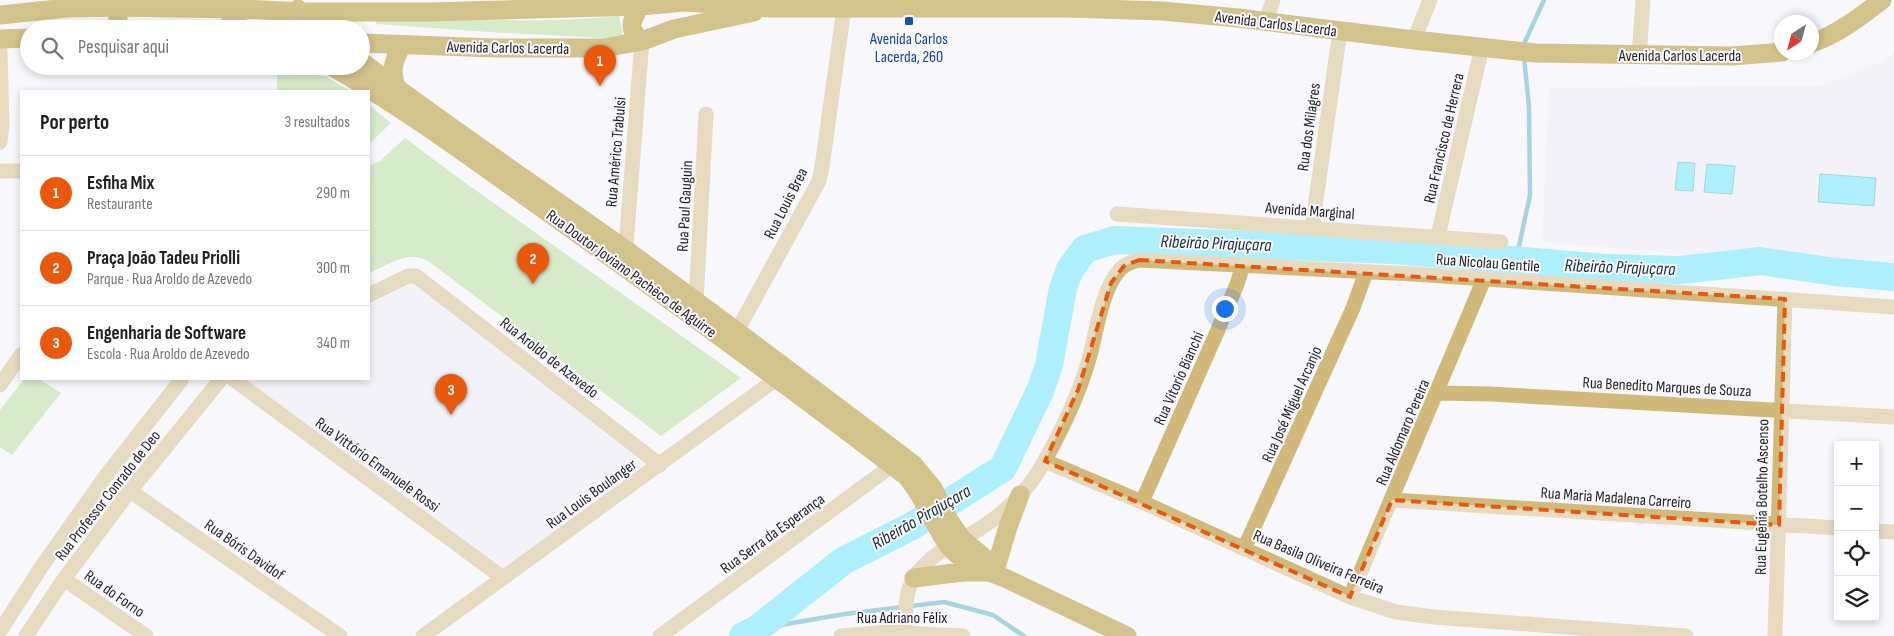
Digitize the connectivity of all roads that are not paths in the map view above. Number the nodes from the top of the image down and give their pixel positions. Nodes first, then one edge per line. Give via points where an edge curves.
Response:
1 (282, 0) edge
2 (1273, 0) edge
3 (1430, 0) edge
4 (1643, 0) edge
5 (1882, 0) edge
6 (71, 4) edge
7 (117, 4) edge
8 (243, 4) edge
9 (643, 4) edge
10 (770, 4) edge
11 (1068, 4) edge
12 (844, 8) junction
13 (303, 12) junction
14 (0, 15) edge
15 (118, 20) edge
16 (233, 20) edge
17 (312, 20) edge
18 (1266, 21) junction
19 (1340, 31) junction
20 (20, 38) edge
21 (0, 39) edge
22 (648, 39) junction
23 (1414, 40) junction
24 (1819, 41) edge
25 (370, 43) edge
26 (402, 45) junction
27 (1482, 47) junction
28 (0, 51) edge
29 (1774, 53) edge
30 (1639, 56) junction
31 (370, 68) edge
32 (345, 75) edge
33 (397, 88) junction
34 (369, 90) edge
35 (370, 91) edge
36 (706, 114) dead end
37 (0, 142) edge
38 (0, 171) edge
39 (20, 171) edge
40 (1117, 214) dead end
41 (1312, 228) junction
42 (1438, 236) junction
43 (1501, 242) dead end
44 (625, 258) junction
45 (1243, 265) junction
46 (1366, 272) junction
47 (1484, 279) junction
48 (370, 295) edge
49 (1785, 299) junction
50 (696, 301) junction
51 (1894, 307) edge
52 (734, 337) junction
53 (20, 356) edge
54 (784, 374) junction
55 (181, 380) edge
56 (220, 380) edge
57 (233, 380) edge
58 (0, 385) edge
59 (1437, 393) junction
60 (1781, 410) junction
61 (1894, 417) edge
62 (1045, 461) junction
63 (898, 462) junction
64 (660, 464) junction
65 (130, 490) junction
66 (1020, 495) junction
67 (1392, 500) junction
68 (1142, 502) junction
69 (1779, 525) junction
70 (1834, 528) edge
71 (1879, 531) edge
72 (1894, 532) edge
73 (955, 543) junction
74 (1244, 549) junction
75 (997, 572) junction
76 (503, 578) junction
77 (64, 579) junction
78 (917, 583) junction
79 (1350, 597) junction
80 (0, 632) edge
81 (905, 632) edge
82 (26, 636) edge
83 (146, 636) edge
84 (340, 636) edge
85 (423, 636) edge
86 (660, 636) edge
87 (841, 636) edge
88 (963, 636) edge
89 (1127, 636) edge
90 (1686, 636) edge
91 (1775, 636) edge

1 - 13 main road
2 - 18 street
3 - 23 street
4 - 30 street
5 - 24 main road
6 - 7 main road, Avenida Carlos Lacerda
6 - 14 main road, Avenida Carlos Lacerda
7 - 8 main road, Avenida Carlos Lacerda
7 - 15 main road
8 - 13 main road, Avenida Carlos Lacerda
8 - 16 main road
9 - 10 main road, Avenida Carlos Lacerda
9 - 13 main road, Avenida Carlos Lacerda via 430,12
9 - 22 main road via 659,20 659,30
10 - 12 main road, Avenida Carlos Lacerda
10 - 22 main road, Avenida Carlos Lacerda
11 - 12 main road, Avenida Carlos Lacerda
11 - 18 main road, Avenida Carlos Lacerda
12 - 52 street, Rua Louis Brea via 819,181
13 - 17 main road
18 - 19 main road, Avenida Carlos Lacerda
19 - 23 main road, Avenida Carlos Lacerda
19 - 41 street, Rua dos Milagres
20 - 21 main road
22 - 26 main road, Avenida Carlos Lacerda via 604,48
22 - 44 street, Rua Américo Trabulsi
23 - 27 main road, Avenida Carlos Lacerda
25 - 26 main road, Avenida Carlos Lacerda
26 - 33 main road via 392,71
27 - 30 main road, Avenida Carlos Lacerda via 1535,53
27 - 42 street, Rua Francisco de Herrera
28 - 37 street
29 - 30 main road, Avenida Carlos Lacerda
31 - 33 main road, Rua Doutor Joviano Pachêco de Aguirre
32 - 34 main road, Rua Doutor Joviano Pachêco de Aguirre
33 - 44 main road, Rua Doutor Joviano Pachêco de Aguirre
35 - 44 main road, Rua Doutor Joviano Pachêco de Aguirre
36 - 50 street, Rua Paul Gauguin
38 - 39 street
40 - 41 street, Avenida Marginal
41 - 42 street, Avenida Marginal
42 - 43 street, Avenida Marginal
44 - 50 main road, Rua Doutor Joviano Pachêco de Aguirre
44 - 52 main road, Rua Doutor Joviano Pachêco de Aguirre
45 - 46 street, Rua Nicolau Gentile
45 - 62 street, Rua Nicolau Gentile via 1139,260 1124,266 1111,283 1078,390
45 - 68 street, Rua Vitorio Bianchi
46 - 47 street, Rua Nicolau Gentile
46 - 74 street, Rua José Miguel Arcanjo via 1342,335
47 - 49 street, Rua Nicolau Gentile
47 - 59 street, Rua Aldomaro Pereira
48 - 64 street, Rua Aroldo de Azevedo via 408,276 416,276
49 - 51 street, Rua Nicolau Gentile
49 - 60 street, Rua Eugênia Botelho Ascenso
50 - 52 main road, Rua Doutor Joviano Pachêco de Aguirre
52 - 54 main road, Rua Doutor Joviano Pachêco de Aguirre
53 - 58 street
54 - 63 main road, Rua Doutor Joviano Pachêco de Aguirre
54 - 64 street, Rua Louis Boulanger
55 - 80 street, Rua Professor Conrado de Deo via 105,477
56 - 65 street, Rua Professor Conrado de Deo
57 - 76 street, Rua Vittório Emanuele Rossi
59 - 60 street, Rua Benedito Marques de Souza
59 - 67 street, Rua Aldomaro Pereira
60 - 61 street, Rua Benedito Marques de Souza
60 - 69 street, Rua Eugênia Botelho Ascenso
62 - 66 street
62 - 68 street, Rua Basila Oliveira Ferreira
63 - 73 main road, Rua Doutor Joviano Pachêco de Aguirre via 906,476 927,491
63 - 86 street, Rua Serra da Esperança
64 - 76 street, Rua Louis Boulanger
65 - 77 street, Rua Professor Conrado de Deo
65 - 84 street, Rua Bóris Davidof
66 - 73 street via 996,517
66 - 75 main road
67 - 69 street, Rua Maria Madalena Carreiro
67 - 79 street, Rua Aldomaro Pereira
68 - 74 street, Rua Basila Oliveira Ferreira
69 - 70 street, Rua Maria Madalena Carreiro
69 - 91 street, Rua Eugênia Botelho Ascenso
71 - 72 street
73 - 75 main road
73 - 78 street via 927,563
74 - 79 street, Rua Basila Oliveira Ferreira
75 - 78 main road via 963,572
75 - 89 main road
76 - 85 street, Rua Louis Boulanger
77 - 82 street, Rua Professor Conrado de Deo
77 - 83 street, Rua do Forno
78 - 81 street
79 - 90 street, Rua Basila Oliveira Ferreira via 1396,612 1434,617
81 - 87 street, Rua Adriano Félix
81 - 88 street, Rua Adriano Félix

